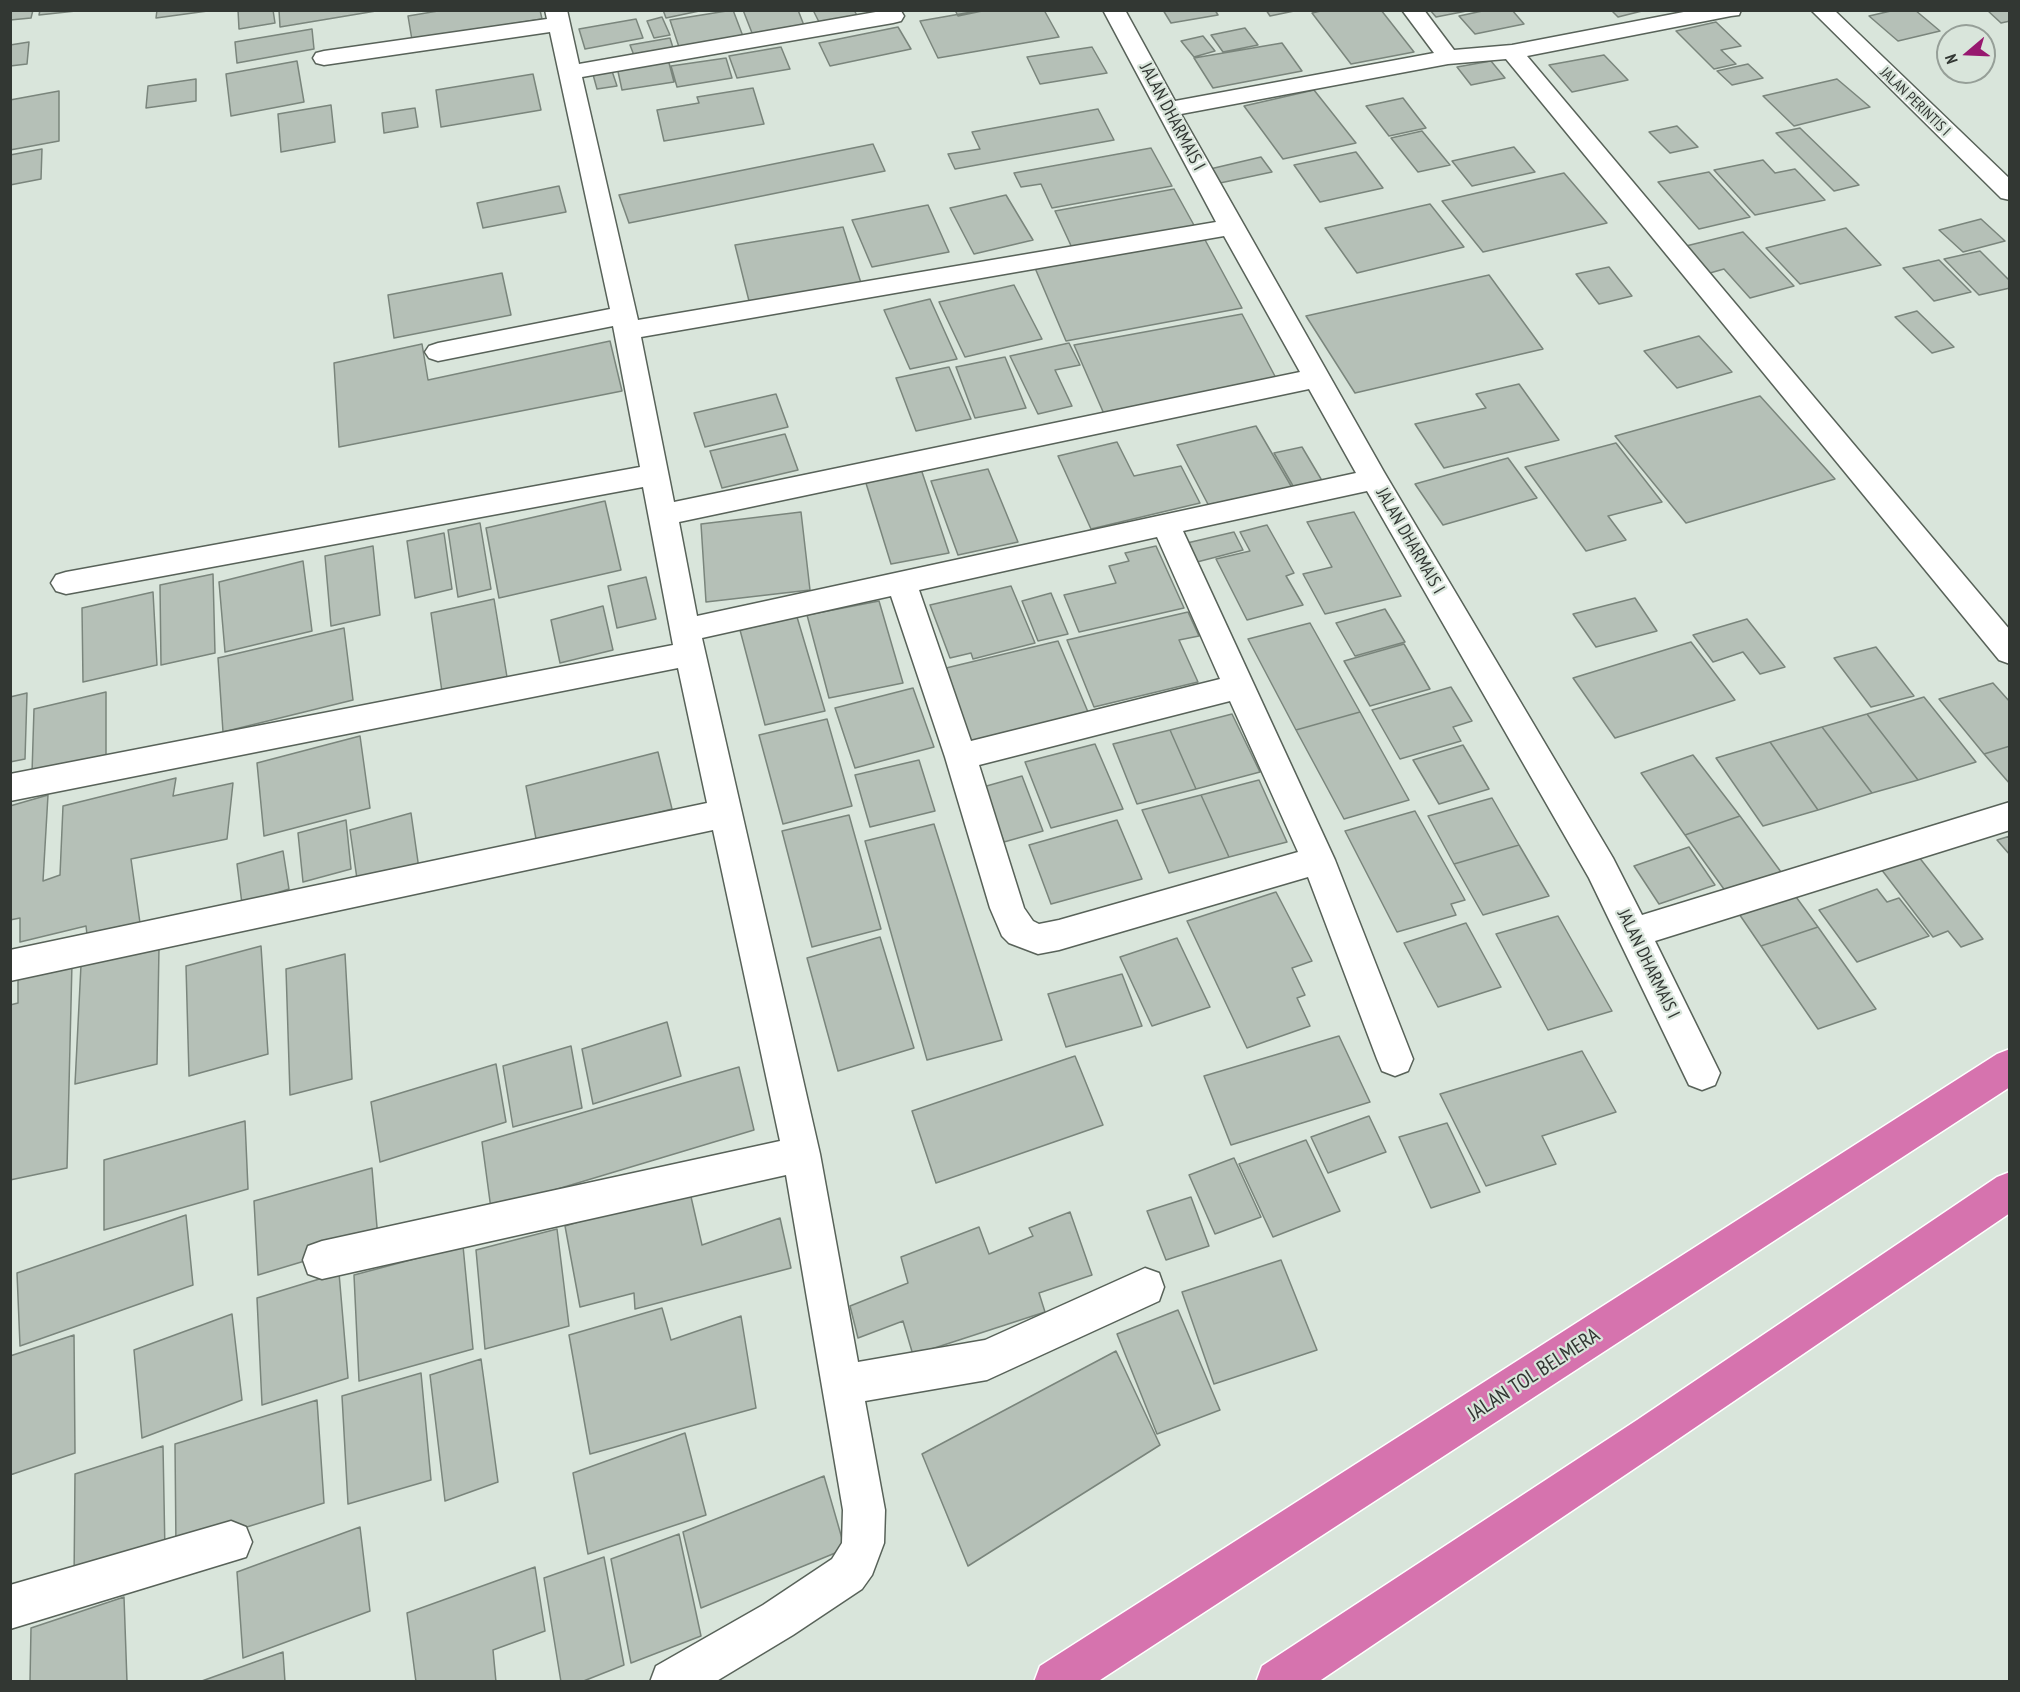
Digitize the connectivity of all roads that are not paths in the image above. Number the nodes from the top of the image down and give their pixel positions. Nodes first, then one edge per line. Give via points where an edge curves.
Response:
1 (1114, 10) edge
2 (1412, 10) edge
3 (1731, 10) edge
4 (1821, 10) edge
5 (1695, 14) edge
6 (893, 16) dead end
7 (557, 17) edge
8 (1512, 52) junction
9 (1448, 57) junction
10 (324, 58) dead end
11 (568, 73) junction
12 (1169, 109) junction
13 (2010, 193) edge
14 (1231, 227) junction
15 (626, 323) junction
16 (438, 352) dead end
17 (1316, 378) junction
18 (656, 474) junction
19 (1374, 479) junction
20 (665, 514) junction
21 (1167, 527) junction
22 (66, 583) dead end
23 (902, 584) junction
24 (688, 642) junction
25 (2010, 652) edge
26 (1240, 686) junction
27 (961, 757) junction
28 (10, 788) edge
29 (727, 813) junction
30 (2010, 816) edge
31 (1318, 860) junction
32 (1633, 933) junction
33 (10, 966) edge
34 (1395, 1059) dead end
35 (2010, 1066) edge
36 (1702, 1073) dead end
37 (801, 1154) junction
38 (2010, 1190) edge
39 (322, 1260) dead end
40 (1145, 1287) dead end
41 (842, 1384) junction
42 (231, 1542) dead end
43 (10, 1607) edge
44 (672, 1682) edge
45 (1056, 1682) edge
46 (1278, 1682) edge

1 - 12 street, JALAN DHARMAIS I
2 - 9 street
3 - 5 street
4 - 13 street, JALAN PERINTIS I
5 - 8 street
6 - 11 street
7 - 10 street
7 - 11 street
8 - 9 street
8 - 25 street
9 - 12 street
11 - 15 street
12 - 14 street, JALAN DHARMAIS I
14 - 15 street
14 - 17 street, JALAN DHARMAIS I
15 - 16 street
15 - 18 street
17 - 19 street, JALAN DHARMAIS I
17 - 20 street
18 - 20 street
18 - 22 street
19 - 21 street
19 - 32 street, JALAN DHARMAIS I via 1600,868
20 - 24 street
21 - 23 street
21 - 26 street
23 - 24 street
23 - 27 street
24 - 28 street
24 - 29 street
26 - 27 street
26 - 31 street
27 - 31 street via 1014,925 1038,939
29 - 33 street
29 - 37 street
30 - 32 street
31 - 34 street
32 - 36 street, JALAN DHARMAIS I
35 - 45 highway, JALAN TOL BELMERA
37 - 39 street
37 - 41 street
38 - 46 highway
40 - 41 street via 987,1360
41 - 44 street via 864,1510 863,1543 857,1560 847,1574 778,1620
42 - 43 street

